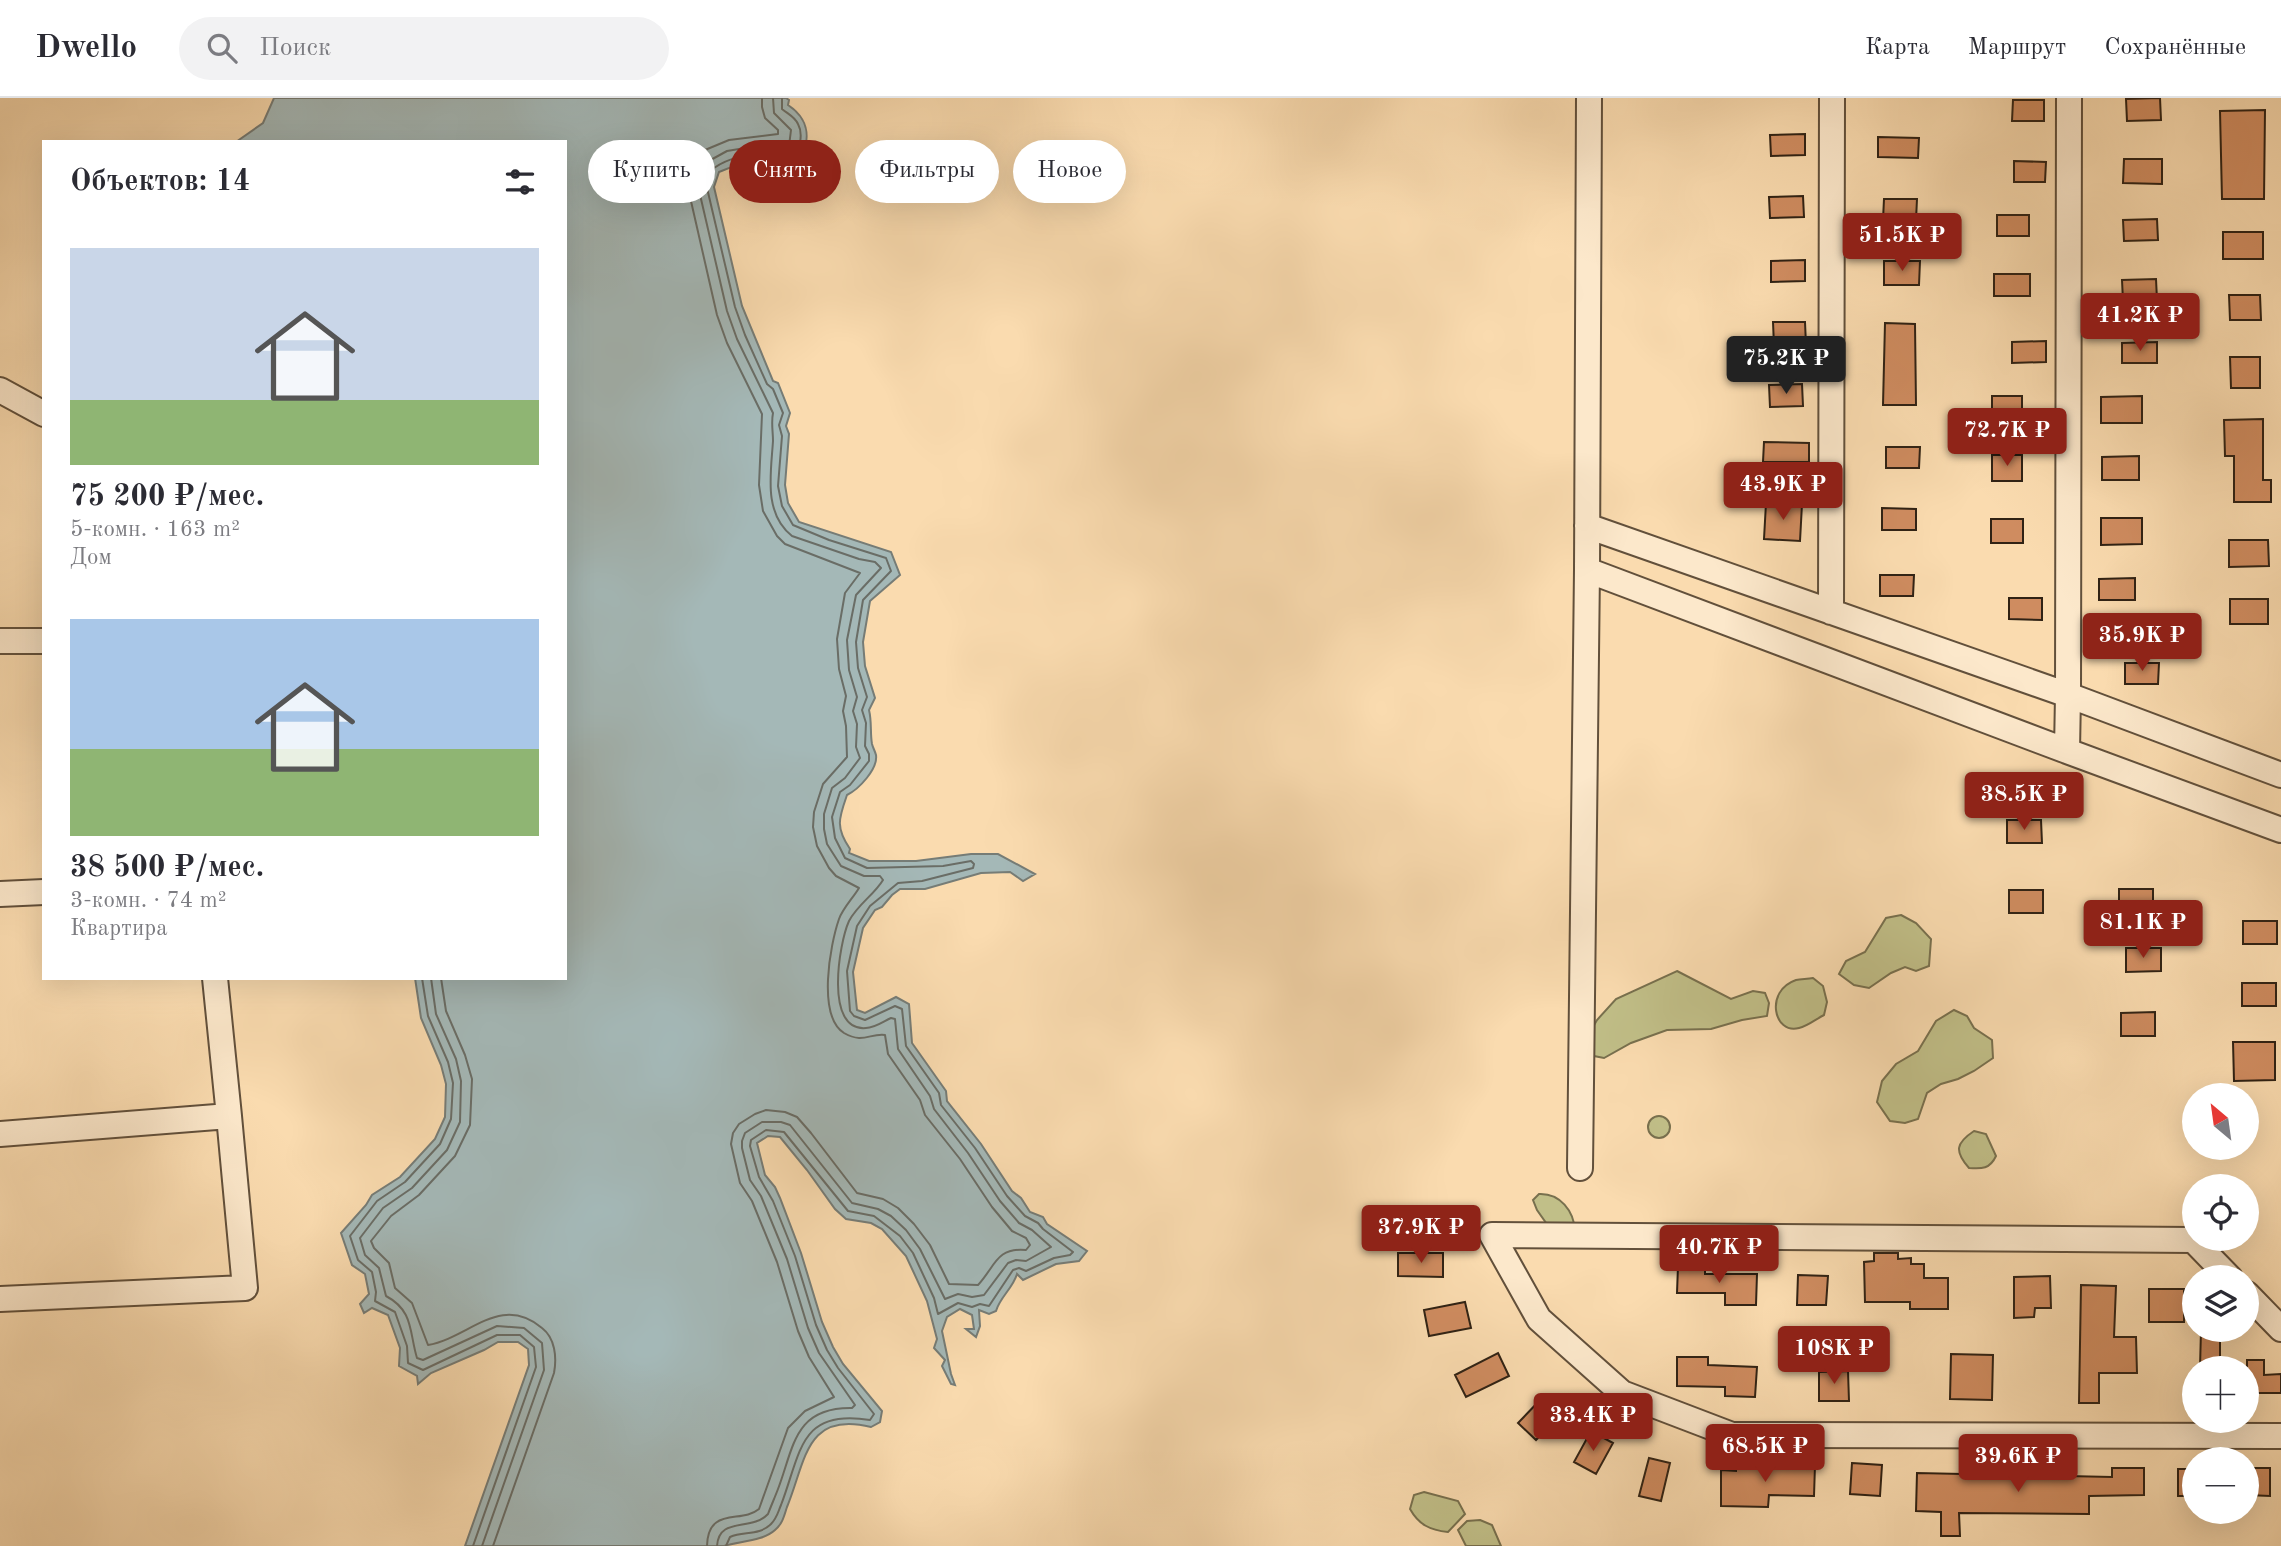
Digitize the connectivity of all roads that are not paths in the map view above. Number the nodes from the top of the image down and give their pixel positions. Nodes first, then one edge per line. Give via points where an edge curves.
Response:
1 (1589, 98) edge
2 (1832, 98) edge
3 (2069, 98) edge
4 (0, 390) edge
5 (42, 413) edge
6 (1587, 526) junction
7 (1587, 570) junction
8 (1831, 612) junction
9 (0, 641) edge
10 (42, 641) edge
11 (2068, 695) junction
12 (2067, 751) junction
13 (2281, 775) edge
14 (2281, 830) edge
15 (42, 892) edge
16 (0, 894) edge
17 (215, 980) edge
18 (229, 1116) junction
19 (0, 1134) edge
20 (1580, 1168) dead end
21 (2217, 1265) edge
22 (0, 1300) edge
23 (2259, 1306) edge
24 (2281, 1329) edge
25 (2281, 1436) edge

1 - 6 street
2 - 8 street
3 - 11 street
4 - 5 street
6 - 7 street
6 - 8 street
7 - 12 street
7 - 20 street
8 - 11 street
9 - 10 street
11 - 12 street
11 - 13 street
12 - 14 street
15 - 16 street
17 - 18 street
18 - 19 street
18 - 22 street via 245,1288
21 - 25 street via 2193,1240 1492,1235 1539,1319 1622,1393 1732,1435
23 - 24 street

